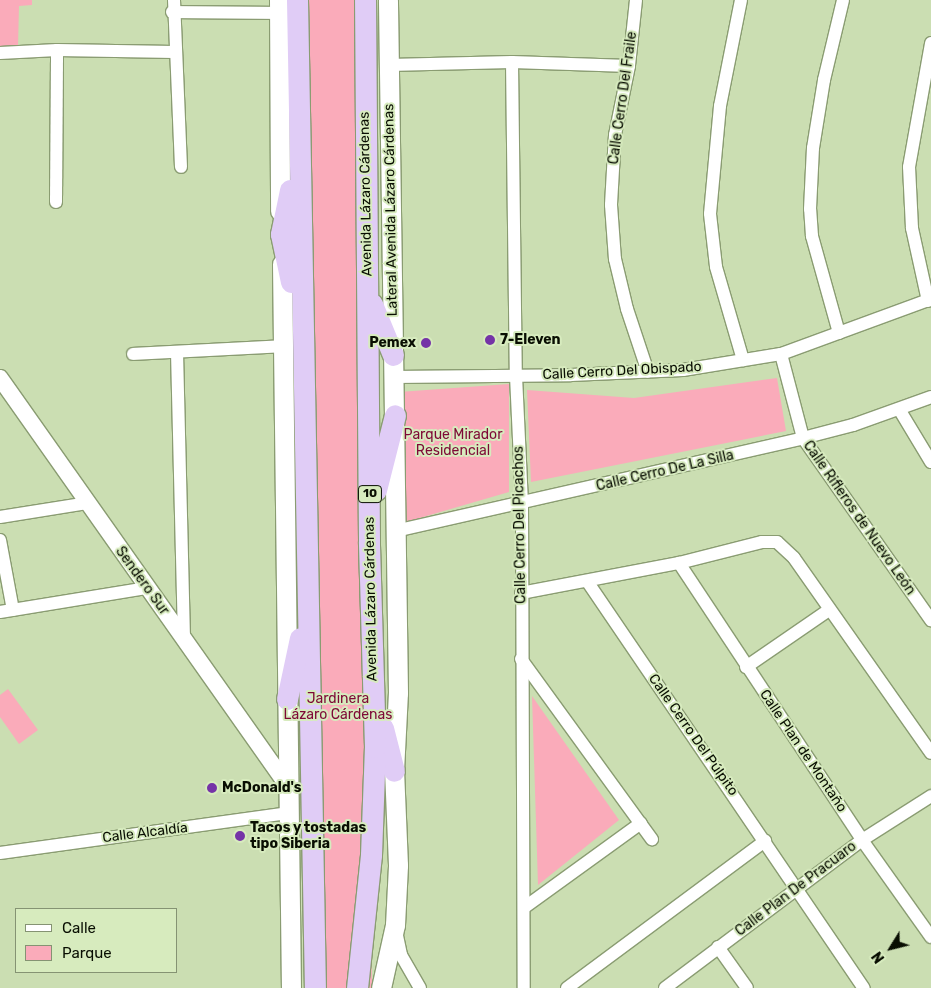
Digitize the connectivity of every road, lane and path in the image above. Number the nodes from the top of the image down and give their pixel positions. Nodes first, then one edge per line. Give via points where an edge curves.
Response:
1 (297, 0) edge
2 (365, 0) edge
3 (388, 0) edge
4 (636, 0) edge
5 (741, 0) edge
6 (843, 0) edge
7 (282, 4) edge
8 (173, 6) edge
9 (931, 43) edge
10 (57, 50) junction
11 (298, 50) junction
12 (174, 52) junction
13 (0, 54) edge
14 (512, 62) junction
15 (389, 66) junction
16 (629, 66) junction
17 (298, 158) junction
18 (181, 167) dead end
19 (56, 202) dead end
20 (281, 234) junction
21 (367, 294) junction
22 (929, 300) edge
23 (838, 333) junction
24 (293, 340) junction
25 (178, 352) junction
26 (133, 354) dead end
27 (781, 354) junction
28 (393, 355) junction
29 (743, 360) junction
30 (648, 372) junction
31 (516, 376) junction
32 (393, 377) junction
33 (0, 378) edge
34 (931, 397) edge
35 (899, 409) junction
36 (394, 415) junction
37 (803, 438) junction
38 (929, 455) edge
39 (87, 502) junction
40 (370, 502) junction
41 (522, 503) junction
42 (0, 517) edge
43 (394, 531) junction
44 (0, 540) edge
45 (679, 563) junction
46 (586, 582) junction
47 (146, 588) junction
48 (522, 593) junction
49 (308, 604) junction
50 (6, 610) edge
51 (830, 610) junction
52 (931, 620) edge
53 (184, 638) junction
54 (521, 659) junction
55 (746, 667) junction
56 (373, 691) junction
57 (287, 699) junction
58 (931, 753) edge
59 (394, 771) junction
60 (286, 783) junction
61 (931, 796) edge
62 (290, 813) junction
63 (640, 822) junction
64 (652, 839) dead end
65 (862, 840) junction
66 (765, 841) junction
67 (0, 853) edge
68 (796, 890) junction
69 (525, 907) junction
70 (394, 925) junction
71 (931, 937) edge
72 (718, 947) junction
73 (291, 988) edge
74 (315, 988) edge
75 (357, 988) edge
76 (381, 988) edge
77 (420, 988) edge
78 (524, 988) edge
79 (567, 988) edge
80 (665, 988) edge
81 (747, 988) edge
82 (864, 988) edge

1 - 11 highway
2 - 21 highway, Avenida Lázaro Cárdenas / 10
3 - 15 main road, Lateral Avenida Lázaro Cárdenas
4 - 16 street, Calle Cerro Del Fraile
5 - 29 street via 720,106 711,169 710,214 716,267
6 - 23 street via 824,80 813,148 810,209 812,236
7 - 8 street
7 - 11 highway via 297,30
7 - 20 main road
8 - 12 street
9 - 22 street via 909,167 912,228
10 - 12 street
10 - 13 street
10 - 19 street
11 - 17 highway
12 - 18 street
14 - 15 street
14 - 16 street
14 - 31 street, Calle Cerro Del Picachos
15 - 28 main road, Lateral Avenida Lázaro Cárdenas
16 - 30 street, Calle Cerro Del Fraile via 615,135 611,205 615,259 626,309
17 - 20 highway
17 - 24 highway
20 - 24 highway
21 - 28 highway
21 - 40 highway, Avenida Lázaro Cárdenas / 10
22 - 23 street, Calle Cerro Del Obispado
23 - 27 street, Calle Cerro Del Obispado
24 - 25 street
24 - 49 highway
24 - 57 main road
25 - 26 street
25 - 53 street
27 - 29 street, Calle Cerro Del Obispado
27 - 37 street, Calle Rifleros de Nuevo León
28 - 32 main road, Lateral Avenida Lázaro Cárdenas
29 - 30 street, Calle Cerro Del Obispado
30 - 31 street, Calle Cerro Del Obispado
31 - 32 street, Calle Cerro Del Obispado
31 - 41 street, Calle Cerro Del Picachos
32 - 36 main road, Lateral Avenida Lázaro Cárdenas
33 - 39 street, Sendero Sur
34 - 35 street, Calle Cerro De La Silla
35 - 37 street, Calle Cerro De La Silla
35 - 38 street
36 - 40 highway via 380,482
36 - 43 main road, Lateral Avenida Lázaro Cárdenas
37 - 41 street, Calle Cerro De La Silla
37 - 52 street, Calle Rifleros de Nuevo León
39 - 42 street
39 - 47 street, Sendero Sur
40 - 56 highway, Avenida Lázaro Cárdenas / 10
41 - 43 street, Calle Cerro De La Silla
41 - 48 street, Calle Cerro Del Picachos
43 - 59 main road, Lateral Avenida Lázaro Cárdenas via 398,693
44 - 50 street
45 - 46 street
45 - 51 street via 770,541 785,547
45 - 55 street, Calle Plan de Montaño
46 - 48 street
46 - 66 street, Calle Cerro Del Púlpito
47 - 50 street
47 - 53 street, Sendero Sur
48 - 54 street, Calle Cerro Del Picachos
49 - 57 highway
49 - 74 highway
51 - 55 street
51 - 58 street
53 - 60 street, Sendero Sur
54 - 63 street
54 - 69 street, Calle Cerro Del Picachos
55 - 65 street, Calle Plan de Montaño
56 - 59 highway
56 - 75 highway, Avenida Lázaro Cárdenas / 10 via 372,828
57 - 60 main road
59 - 70 main road, Lateral Avenida Lázaro Cárdenas via 398,865
60 - 62 main road
61 - 65 street, Calle Plan De Pracuaro
62 - 67 street, Calle Alcaldía
62 - 73 main road
63 - 64 street
63 - 69 street
65 - 68 street, Calle Plan De Pracuaro
65 - 71 street, Calle Plan de Montaño
66 - 68 street, Calle Cerro Del Púlpito
66 - 79 street
68 - 72 street, Calle Plan De Pracuaro
68 - 82 street, Calle Cerro Del Púlpito
69 - 78 street, Calle Cerro Del Picachos
70 - 76 main road, Lateral Avenida Lázaro Cárdenas
70 - 77 street via 401,955
72 - 80 street, Calle Plan De Pracuaro
72 - 81 street

